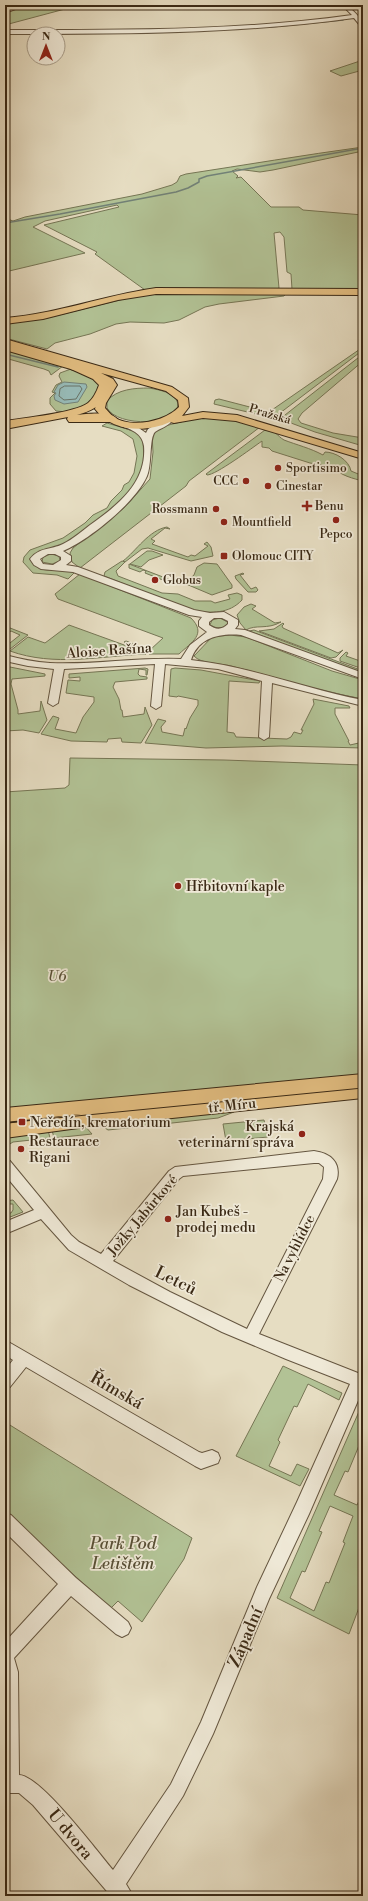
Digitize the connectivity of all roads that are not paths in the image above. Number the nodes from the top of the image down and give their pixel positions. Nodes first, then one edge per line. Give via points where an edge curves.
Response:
1 (344, 5) edge
2 (16, 6) dead end
3 (5, 12) edge
4 (357, 18) junction
5 (363, 26) edge
6 (5, 32) edge
7 (363, 292) edge
8 (5, 321) edge
9 (5, 342) edge
10 (5, 347) edge
11 (75, 367) junction
12 (165, 388) junction
13 (104, 398) junction
14 (183, 399) junction
15 (58, 416) junction
16 (111, 419) junction
17 (167, 422) junction
18 (123, 424) junction
19 (5, 425) edge
20 (5, 431) edge
21 (147, 442) junction
22 (363, 450) edge
23 (363, 456) edge
24 (68, 546) junction
25 (53, 551) junction
26 (66, 558) junction
27 (57, 567) junction
28 (75, 569) junction
29 (192, 613) junction
30 (216, 615) junction
31 (228, 627) junction
32 (205, 629) junction
33 (5, 658) edge
34 (160, 661) junction
35 (185, 662) junction
36 (59, 667) junction
37 (363, 676) edge
38 (267, 679) junction
39 (53, 703) dead end
40 (363, 703) edge
41 (156, 706) dead end
42 (264, 737) dead end
43 (363, 1080) edge
44 (363, 1092) edge
45 (5, 1115) edge
46 (5, 1131) edge
47 (326, 1160) joint
48 (5, 1165) edge
49 (43, 1212) junction
50 (5, 1228) edge
51 (103, 1263) junction
52 (250, 1337) junction
53 (5, 1347) edge
54 (24, 1358) junction
55 (361, 1381) edge
56 (5, 1382) edge
57 (212, 1458) dead end
58 (5, 1521) edge
59 (70, 1584) junction
60 (122, 1628) dead end
61 (5, 1655) edge
62 (8, 1783) edge
63 (119, 1890) edge

1 - 4 street
2 - 3 street
4 - 5 street
4 - 6 street via 276,26
7 - 8 main road via 158,291 45,317
9 - 12 main road
10 - 11 main road
11 - 13 main road via 106,379 112,388
11 - 15 highway via 101,380 105,384 104,390 89,407
12 - 13 main road via 147,385 124,387
12 - 14 main road, Pražská
13 - 15 highway via 97,407 89,411
13 - 16 main road via 101,411
14 - 17 main road via 186,405 183,412
14 - 22 main road, Pražská via 201,407 250,415
15 - 19 highway
16 - 18 main road, Pražská
16 - 20 highway via 82,418
17 - 18 main road, Pražská via 144,426
17 - 21 street via 151,431
17 - 23 main road, Pražská via 199,415 237,418
18 - 21 street via 141,432
21 - 24 street via 147,465 136,491 119,508
24 - 25 street
24 - 26 street
25 - 26 street via 60,552
25 - 27 street via 40,554 35,561 43,567
26 - 27 street via 63,564
26 - 28 street
27 - 28 street
28 - 29 street
29 - 30 street
29 - 32 street
30 - 31 street via 228,616
30 - 31 street via 235,610
30 - 32 street via 206,619
31 - 32 street
31 - 37 street
32 - 35 street via 188,653
33 - 36 street, Aloise Rašína via 33,665
34 - 35 street, Aloise Rašína
34 - 36 street, Aloise Rašína
34 - 41 street, Aloise Rašína
35 - 38 street, Aloise Rašína via 224,667
36 - 39 street, Aloise Rašína
38 - 40 street, Aloise Rašína
38 - 42 street
43 - 45 main road, tř. Míru
44 - 46 main road, tř. Míru via 86,1120
47 - 51 street, Jožky Jabůrkové via 314,1156 180,1171 174,1175
47 - 52 street, Na vyhlídce via 331,1168 330,1179
48 - 49 street, Letců
49 - 50 street
49 - 51 street, Letců via 69,1243
51 - 52 street, Letců via 155,1292
52 - 55 street, Letců
53 - 54 street, Římská
54 - 56 street
54 - 57 street, Římská via 197,1459 205,1461
55 - 63 street, Západní via 263,1593 207,1728 177,1790
58 - 59 street
59 - 60 street
59 - 61 street
61 - 62 street via 9,1672
62 - 63 street, U dvora via 22,1784 40,1798

